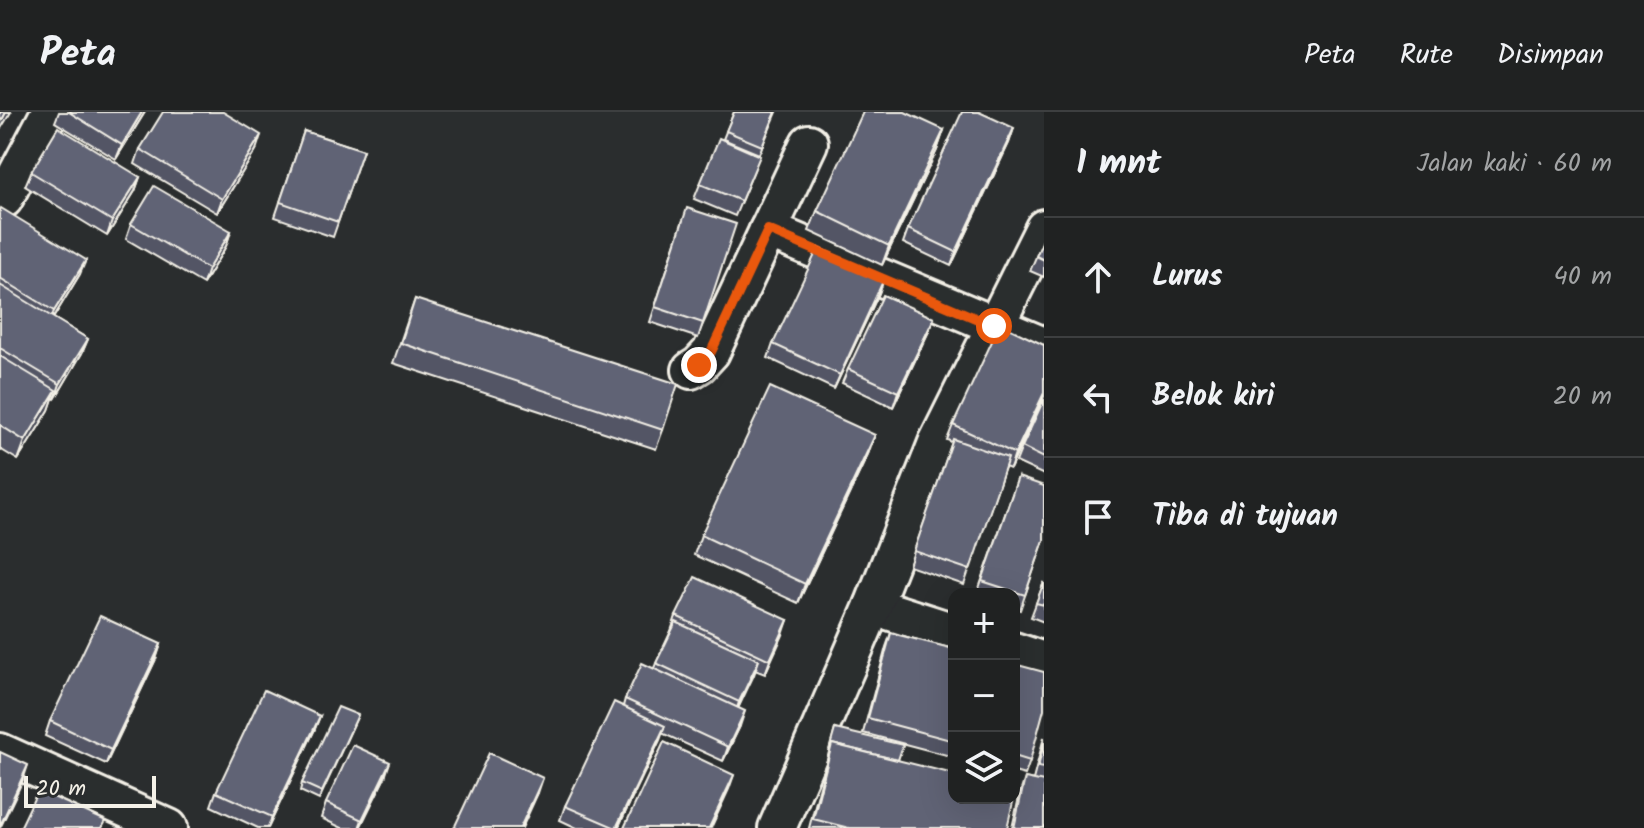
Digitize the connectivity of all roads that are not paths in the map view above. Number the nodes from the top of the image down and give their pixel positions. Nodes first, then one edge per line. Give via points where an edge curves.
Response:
1 (50, 112) edge
2 (809, 143) dead end
3 (4, 199) dead end
4 (1044, 228) edge
5 (768, 230) junction
6 (994, 326) junction
7 (1044, 346) edge
8 (691, 370) dead end
9 (873, 606) junction
10 (948, 630) edge
11 (1020, 653) edge
12 (1044, 661) edge
13 (0, 752) edge
14 (169, 828) edge
15 (777, 828) edge

1 - 3 street
2 - 5 street
4 - 6 street
5 - 6 street
5 - 8 street via 711,352
6 - 7 street
6 - 9 street via 937,443
9 - 10 street
9 - 15 street
11 - 12 street
13 - 14 street

